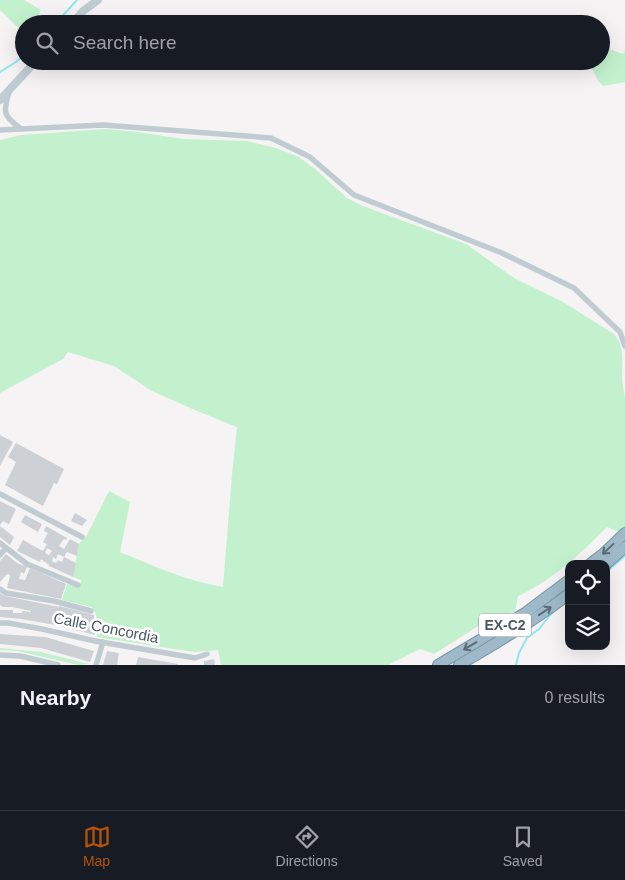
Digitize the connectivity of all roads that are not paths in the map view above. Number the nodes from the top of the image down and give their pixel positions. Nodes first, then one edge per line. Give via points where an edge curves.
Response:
1 (98, 0) edge
2 (80, 15) edge
3 (27, 70) edge
4 (10, 88) junction
5 (0, 100) edge
6 (20, 128) junction
7 (0, 130) edge
8 (625, 346) edge
9 (0, 494) edge
10 (625, 533) edge
11 (82, 537) dead end
12 (0, 543) edge
13 (625, 547) edge
14 (6, 548) junction
15 (0, 556) edge
16 (595, 560) edge
17 (610, 560) edge
18 (565, 583) edge
19 (78, 585) dead end
20 (0, 589) edge
21 (565, 597) edge
22 (91, 611) dead end
23 (0, 623) edge
24 (103, 642) junction
25 (207, 654) dead end
26 (0, 655) edge
27 (195, 658) junction
28 (58, 665) edge
29 (96, 665) edge
30 (196, 665) edge
31 (438, 665) edge
32 (459, 665) edge

1 - 2 main road
3 - 4 main road
4 - 5 main road
4 - 6 street via 6,114
6 - 7 street
6 - 8 street via 103,125 271,138 310,157 354,195 502,253 574,288 620,332
9 - 11 street
10 -> 16 highway
12 - 14 street
13 - 17 highway
14 - 15 street
14 - 19 street via 27,564
18 -> 31 highway, EX-C2 via 525,613
20 - 22 street
32 -> 21 highway, EX-C2 via 498,643
23 - 24 street, Calle Concordia
24 - 27 street, Calle Concordia
24 - 29 street
25 - 27 street, Calle Concordia
26 - 28 street
27 - 30 street

